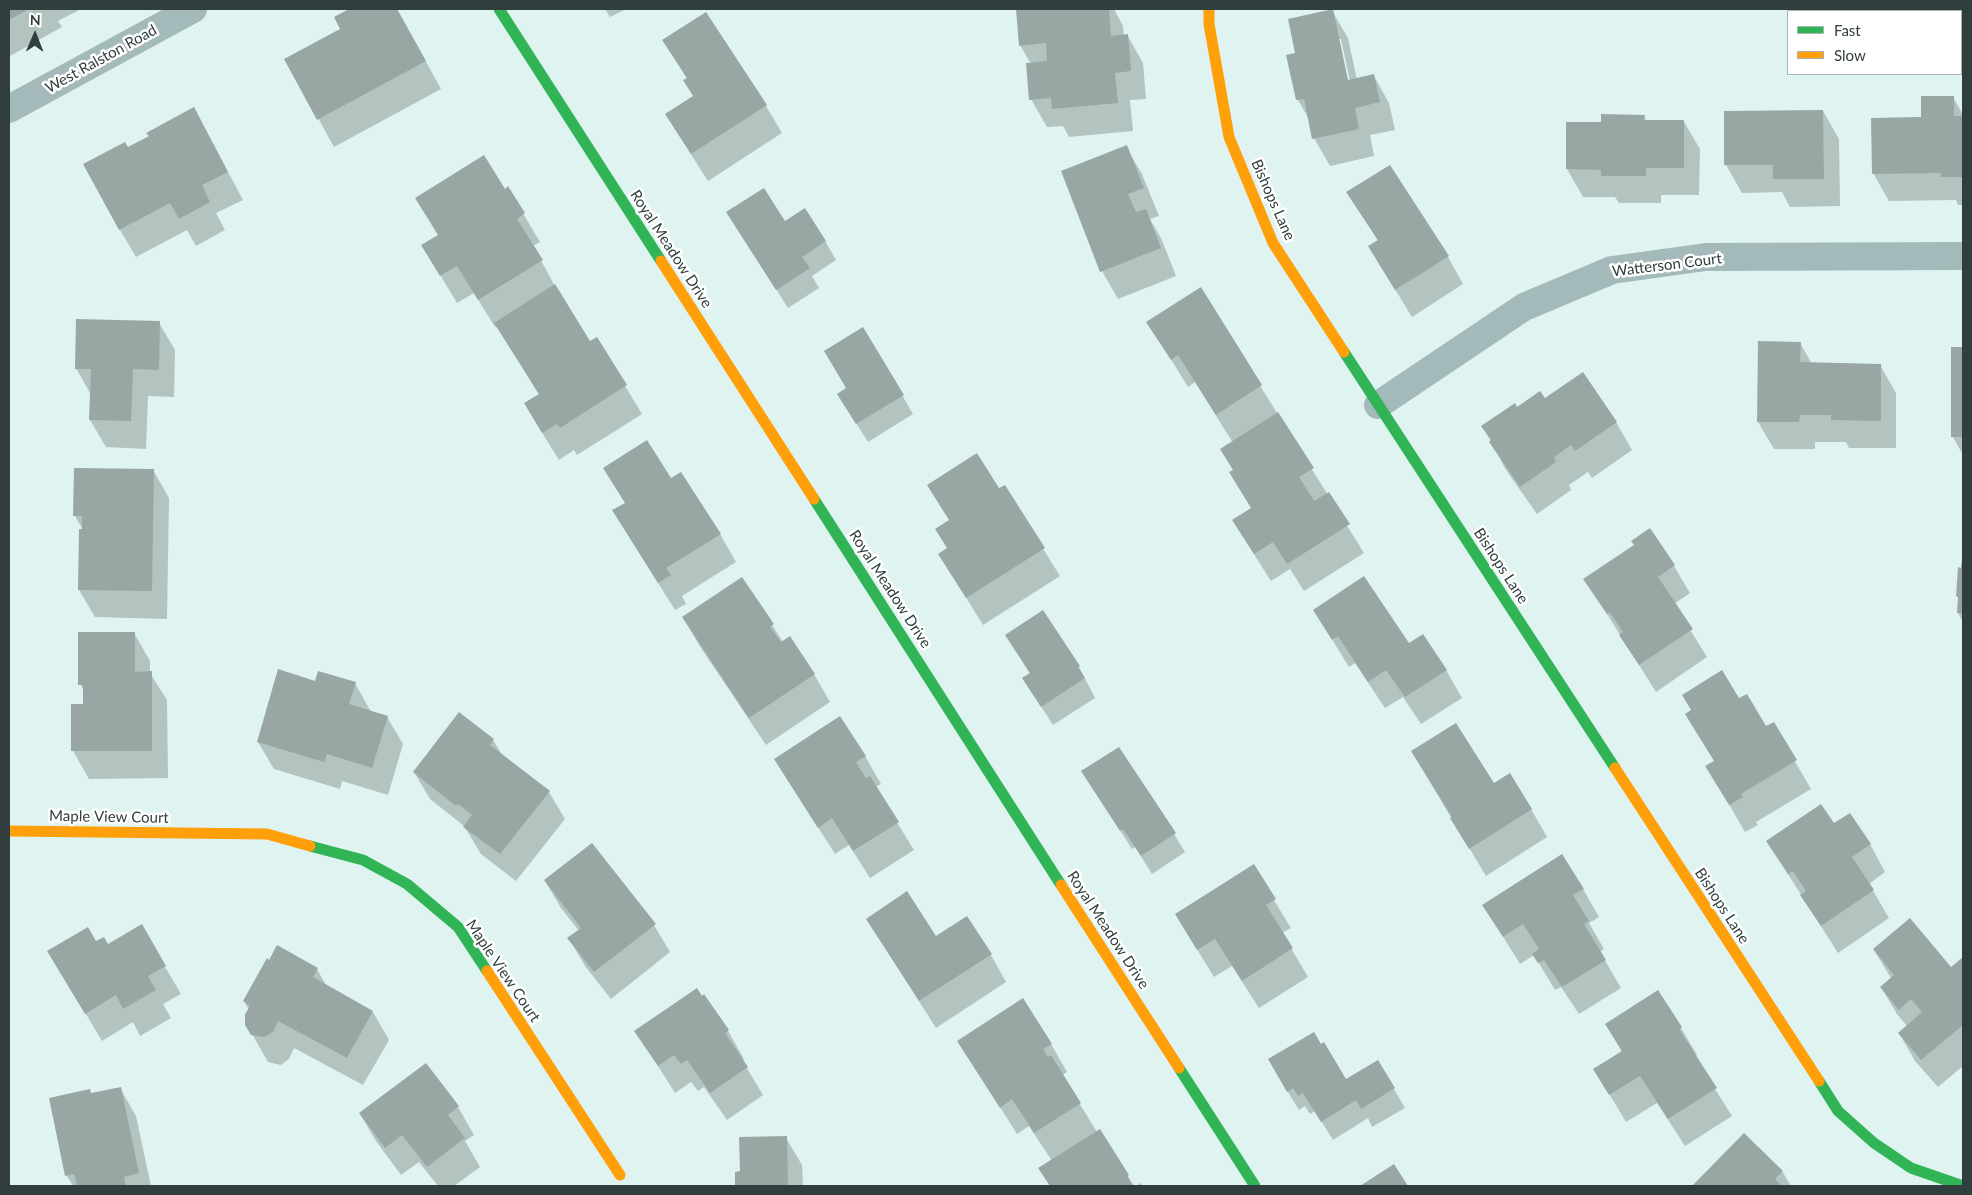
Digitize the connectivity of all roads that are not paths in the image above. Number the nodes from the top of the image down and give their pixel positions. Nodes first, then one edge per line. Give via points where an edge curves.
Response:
1 (193, 9) edge
2 (499, 9) edge
3 (1209, 9) edge
4 (9, 109) edge
5 (1963, 256) edge
6 (1378, 405) junction
7 (9, 831) edge
8 (620, 1175) dead end
9 (1255, 1186) edge
10 (1963, 1186) edge

1 - 4 street, West Ralston Road
2 - 9 street, Royal Meadow Drive
3 - 6 street, Bishops Lane via 1229,138 1273,243
5 - 6 street, Watterson Court via 1706,257 1612,270 1524,308
6 - 10 street, Bishops Lane via 1838,1111 1874,1143 1911,1168
7 - 8 street, Maple View Court via 267,834 363,860 407,884 458,928

